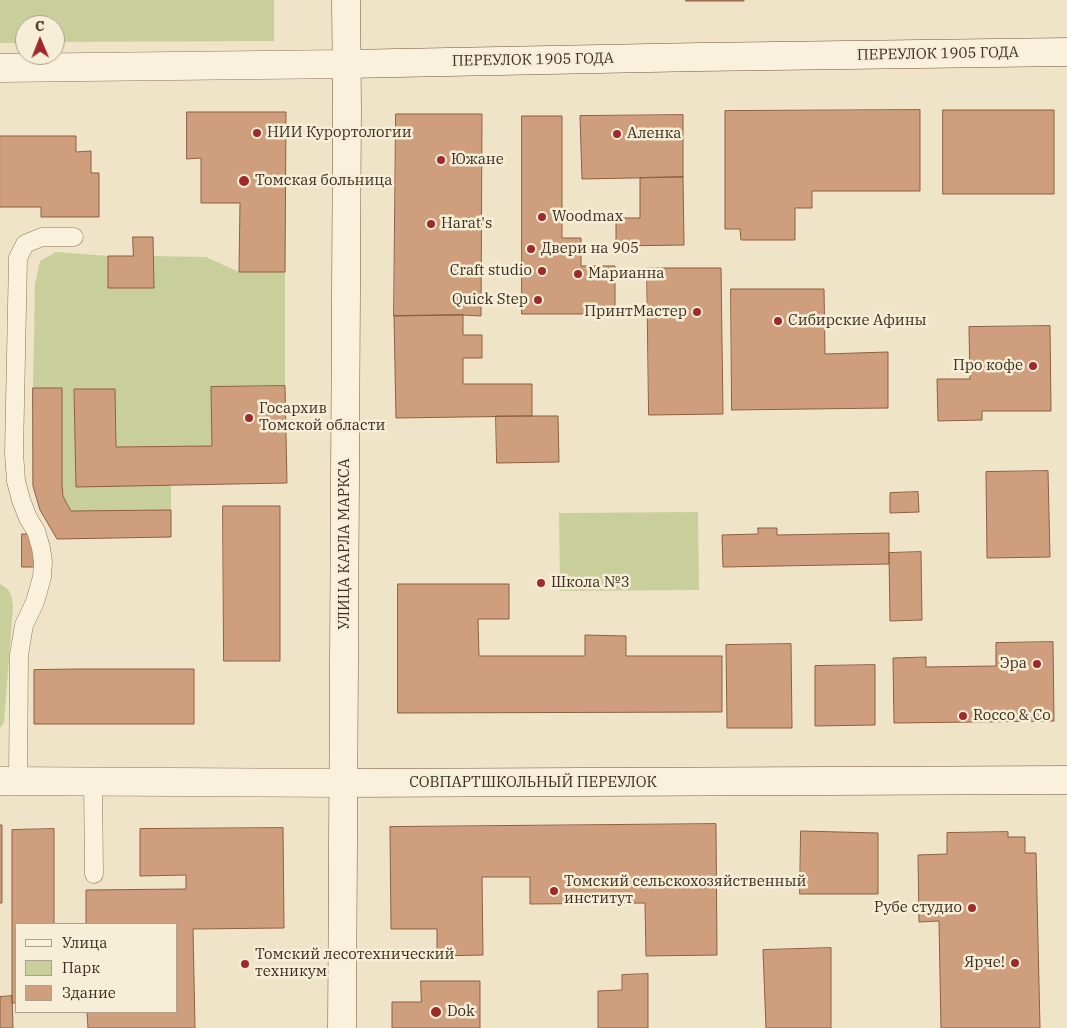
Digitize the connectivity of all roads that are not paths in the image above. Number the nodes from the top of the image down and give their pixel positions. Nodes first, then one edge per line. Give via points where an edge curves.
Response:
1 (346, 0) edge
2 (1067, 52) edge
3 (347, 64) junction
4 (0, 68) edge
5 (74, 236) dead end
6 (1067, 780) edge
7 (9, 781) edge
8 (93, 782) junction
9 (344, 784) junction
10 (94, 874) dead end
11 (342, 1028) edge

1 - 3 street, УЛИЦА КАРЛА МАРКСА
2 - 3 street, ПЕРЕУЛОК 1905 ГОДА
3 - 4 street, ПЕРЕУЛОК 1905 ГОДА
3 - 9 street, УЛИЦА КАРЛА МАРКСА
5 - 7 lane via 42,237 25,244 18,258 16,481 28,518 36,531 43,562 42,577 24,625 19,655
6 - 9 street, СОВПАРТШКОЛЬНЫЙ ПЕРЕУЛОК
7 - 8 street, СОВПАРТШКОЛЬНЫЙ ПЕРЕУЛОК
8 - 9 street, СОВПАРТШКОЛЬНЫЙ ПЕРЕУЛОК
8 - 10 lane
9 - 11 street, УЛИЦА КАРЛА МАРКСА

